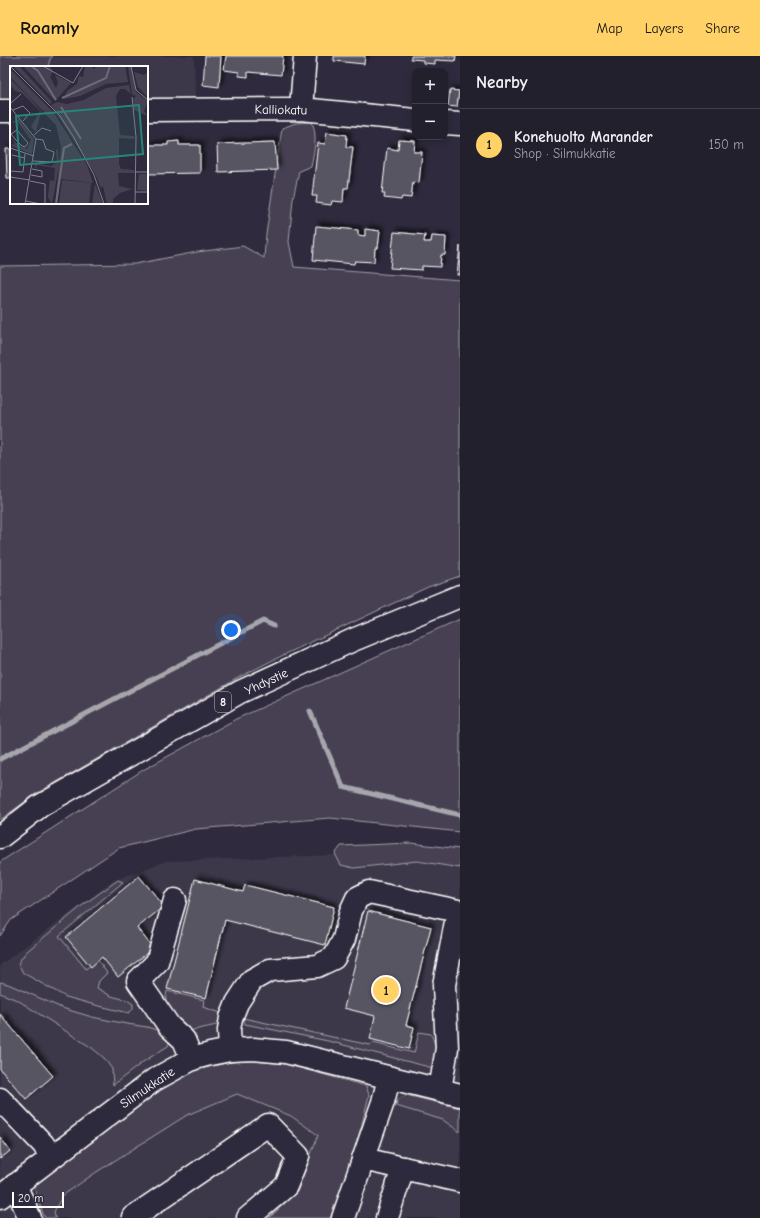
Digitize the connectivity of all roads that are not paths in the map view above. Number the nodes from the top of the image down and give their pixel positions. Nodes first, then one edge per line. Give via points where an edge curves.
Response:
1 (305, 56) edge
2 (301, 109) junction
3 (148, 110) edge
4 (412, 120) edge
5 (448, 123) edge
6 (460, 124) edge
7 (460, 596) edge
8 (0, 836) edge
9 (175, 900) dead end
10 (230, 1050) junction
11 (192, 1059) junction
12 (389, 1078) junction
13 (450, 1093) edge
14 (0, 1099) edge
15 (52, 1157) junction
16 (363, 1159) junction
17 (403, 1168) junction
18 (460, 1181) edge
19 (7, 1191) edge
20 (30, 1218) edge
21 (134, 1218) edge
22 (248, 1218) edge
23 (343, 1218) edge
24 (387, 1218) edge

1 - 2 main road
2 - 3 main road, Kalliokatu
2 - 4 main road, Kalliokatu
5 - 6 main road
7 - 8 main road, Yhdystie / 8 via 353,640 240,692 40,806
9 - 11 main road via 157,962 138,982 168,1026 184,1040
10 - 11 main road, Silmukkatie
10 - 12 main road, Silmukkatie via 286,1052
10 - 13 main road via 231,1018 237,1003 252,980 270,970 317,966 334,958 344,939 357,898 369,892 458,911 444,985
11 - 15 main road, Silmukkatie via 154,1080
12 - 13 main road, Silmukkatie
12 - 16 main road
14 - 15 main road
15 - 19 main road, Silmukkatie
16 - 17 main road
16 - 23 main road
17 - 18 main road
17 - 24 main road
19 - 20 main road
21 - 22 main road via 268,1125 298,1156 286,1186

